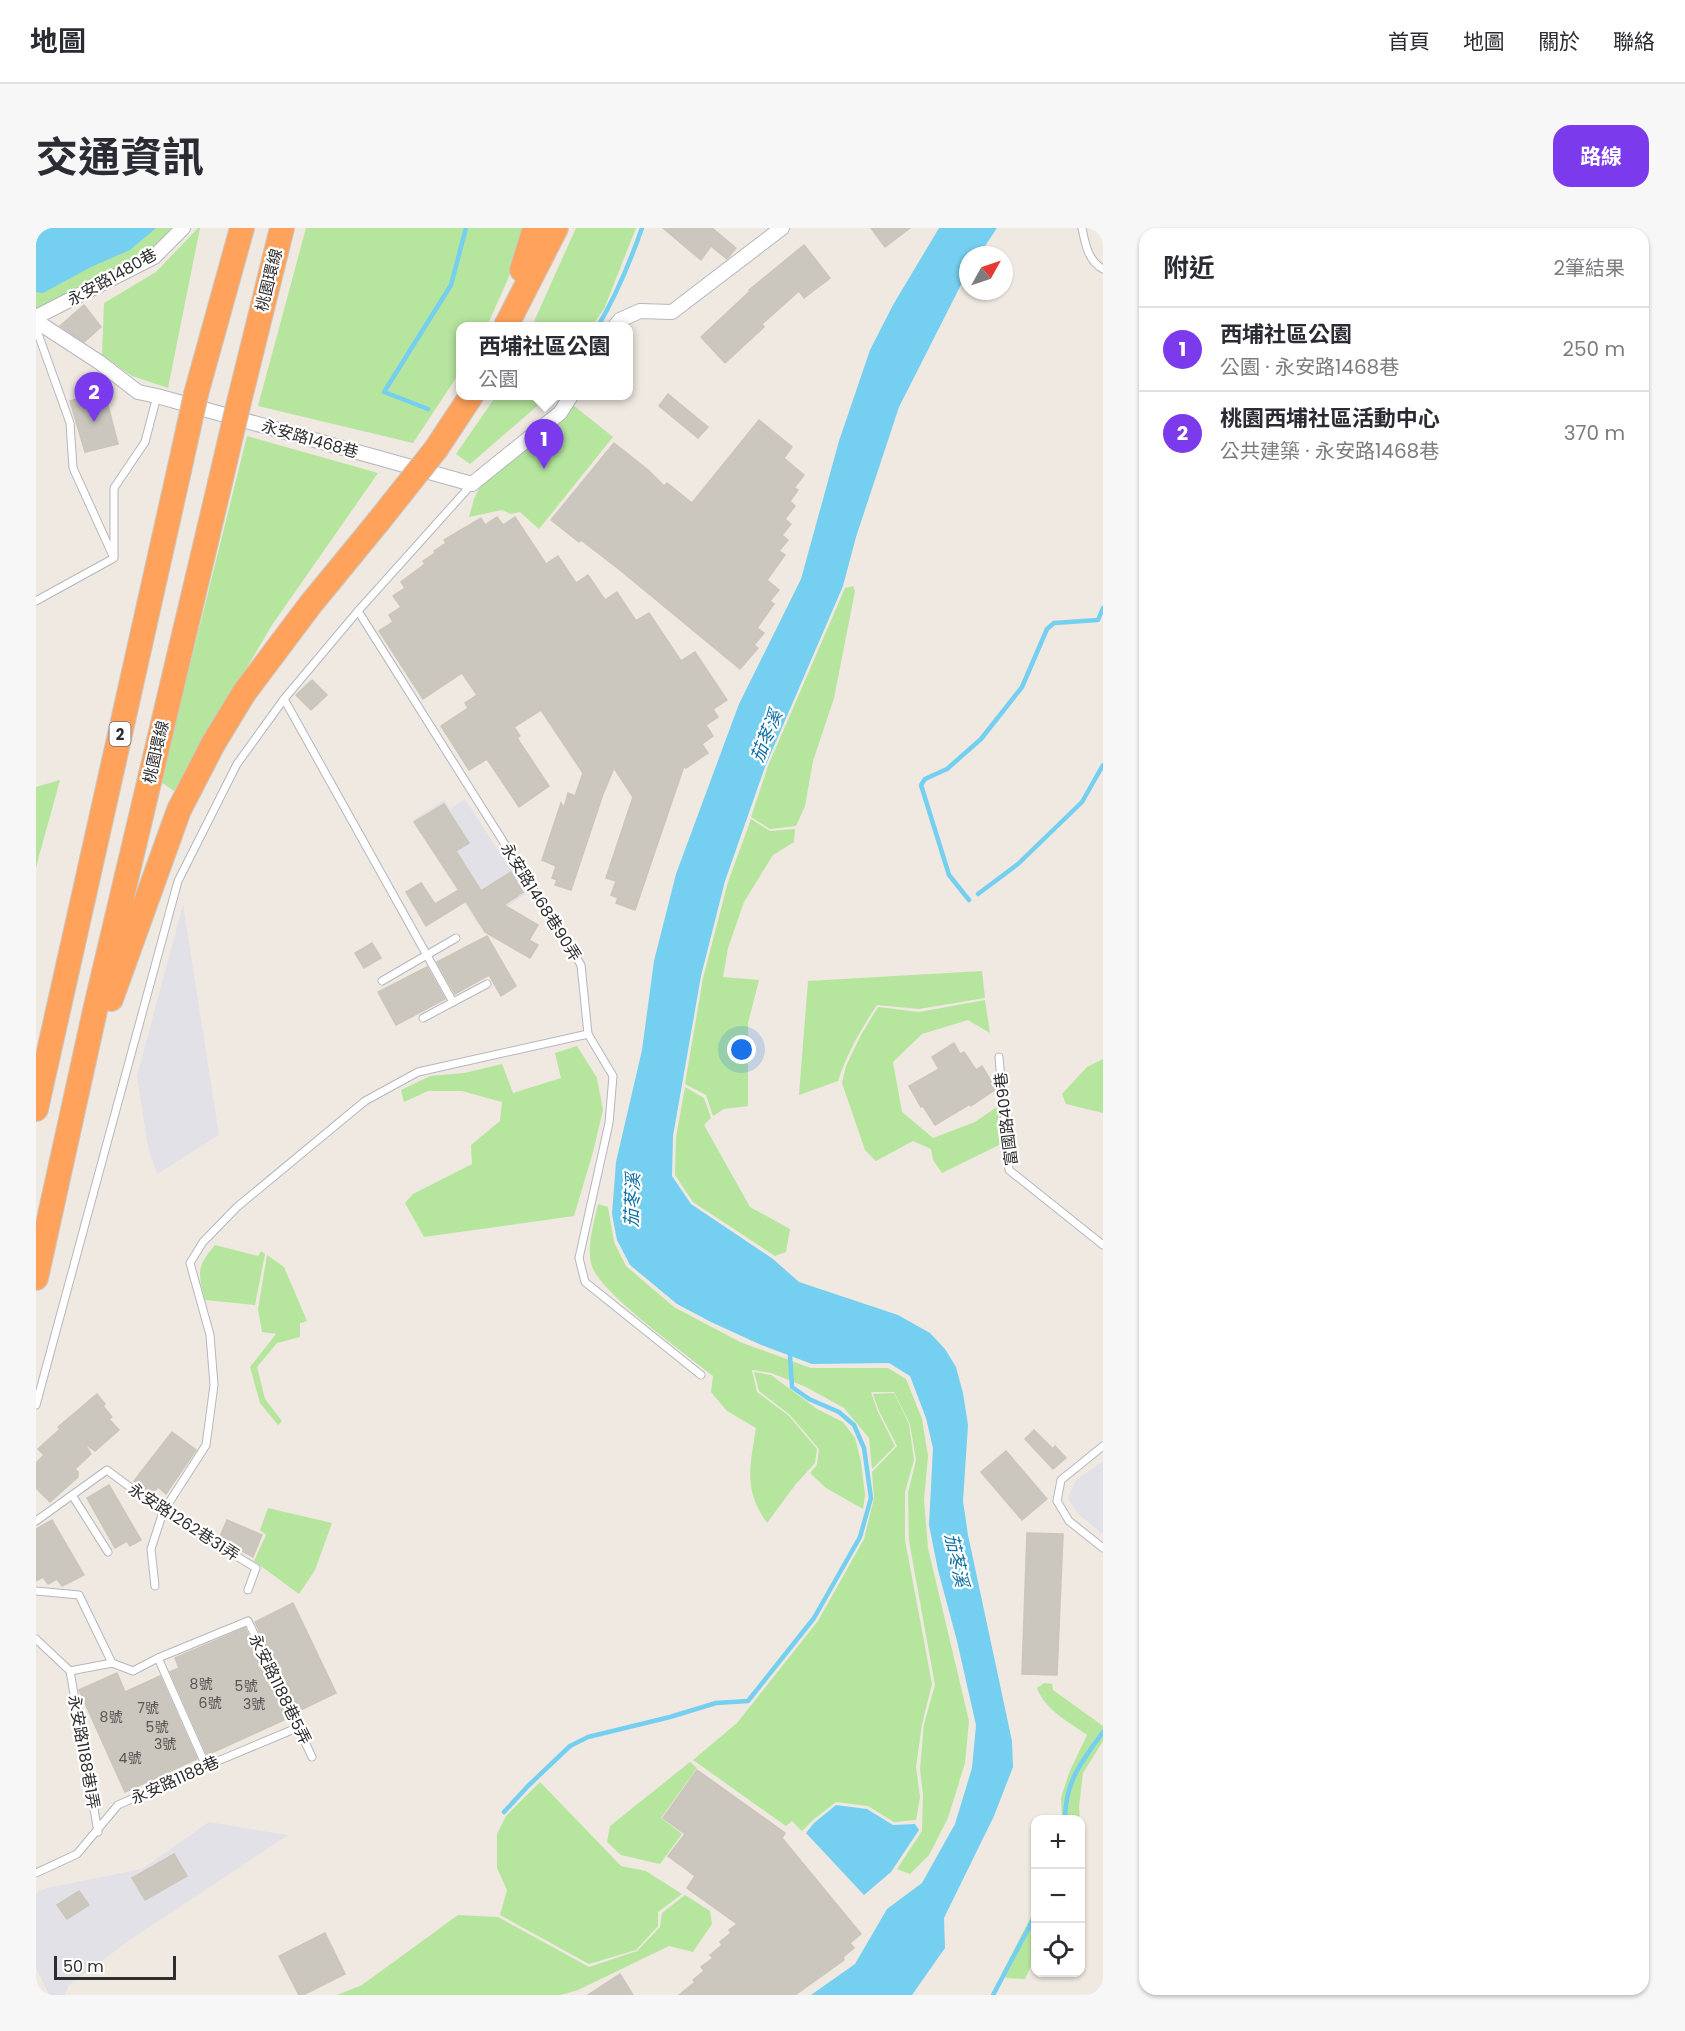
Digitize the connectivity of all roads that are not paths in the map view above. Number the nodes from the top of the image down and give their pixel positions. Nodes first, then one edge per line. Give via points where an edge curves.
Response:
1 (183, 228) edge
2 (233, 228) edge
3 (242, 228) edge
4 (282, 228) edge
5 (535, 228) edge
6 (556, 228) edge
7 (782, 228) edge
8 (1082, 228) edge
9 (1103, 269) edge
10 (222, 300) junction
11 (36, 319) edge
12 (507, 322) edge
13 (508, 322) edge
14 (619, 322) edge
15 (36, 328) edge
16 (157, 396) junction
17 (468, 400) edge
18 (569, 400) edge
19 (472, 484) junction
20 (114, 558) junction
21 (36, 601) edge
22 (358, 611) junction
23 (284, 699) junction
24 (456, 938) dead end
25 (427, 954) junction
26 (382, 981) dead end
27 (487, 984) dead end
28 (453, 1002) junction
29 (101, 1008) junction
30 (423, 1018) dead end
31 (588, 1034) junction
32 (999, 1057) dead end
33 (36, 1109) edge
34 (1103, 1245) edge
35 (36, 1278) edge
36 (701, 1375) dead end
37 (36, 1405) edge
38 (1103, 1446) edge
39 (72, 1495) junction
40 (163, 1512) junction
41 (36, 1521) edge
42 (1103, 1548) edge
43 (108, 1551) dead end
44 (155, 1586) dead end
45 (248, 1590) dead end
46 (36, 1591) edge
47 (36, 1639) edge
48 (158, 1658) junction
49 (112, 1663) junction
50 (70, 1671) junction
51 (299, 1727) junction
52 (312, 1757) dead end
53 (206, 1766) junction
54 (98, 1832) junction
55 (36, 1874) edge

1 - 11 street, 永安路1480巷 via 154,257
2 - 10 highway
3 - 10 highway, 2
4 - 29 highway, 桃園環線, bridge
5 - 12 highway
6 - 13 highway
7 - 14 street via 672,312 640,311
8 - 9 lane via 1086,249
10 - 33 highway, 2, bridge via 196,394
11 - 16 street, 永安路1468巷 via 138,392
15 - 20 lane via 70,423 73,468
16 - 19 street, 永安路1468巷
16 - 20 lane via 145,442 114,488
17 - 29 highway, bridge via 436,449 310,604 244,693 213,744 179,810
18 - 19 street via 560,413
19 - 22 lane
20 - 21 lane
22 - 23 lane
22 - 31 lane, 永安路1468巷90弄 via 581,965
23 - 25 lane
23 - 37 lane via 237,764 178,881
24 - 25 lane
25 - 26 lane
25 - 28 lane
27 - 28 lane
28 - 30 lane
29 - 35 highway via 77,1094
31 - 36 lane, 永安路1468巷90弄 via 613,1076 609,1123 579,1258 585,1282
31 - 40 lane via 418,1072 365,1101 237,1207 203,1242 190,1263 210,1335 214,1385 206,1445
32 - 34 lane, 富國路409巷 via 1009,1170
38 - 42 lane via 1060,1480 1057,1501 1069,1521
39 - 40 lane, 永安路1262巷31弄 via 107,1470
39 - 41 lane, 永安路1262巷31弄
39 - 43 lane
40 - 44 lane via 150,1549
40 - 45 lane, 永安路1262巷31弄 via 256,1568
46 - 49 lane via 79,1595
47 - 50 lane
48 - 49 lane via 133,1671
48 - 51 lane, 永安路1188巷5弄 via 248,1622
48 - 53 lane
49 - 50 lane
50 - 54 lane, 永安路1188巷1弄
51 - 52 lane, 永安路1188巷5弄
51 - 53 lane, 永安路1188巷
53 - 54 lane, 永安路1188巷 via 118,1806
54 - 55 lane, 永安路1188巷 via 77,1854

